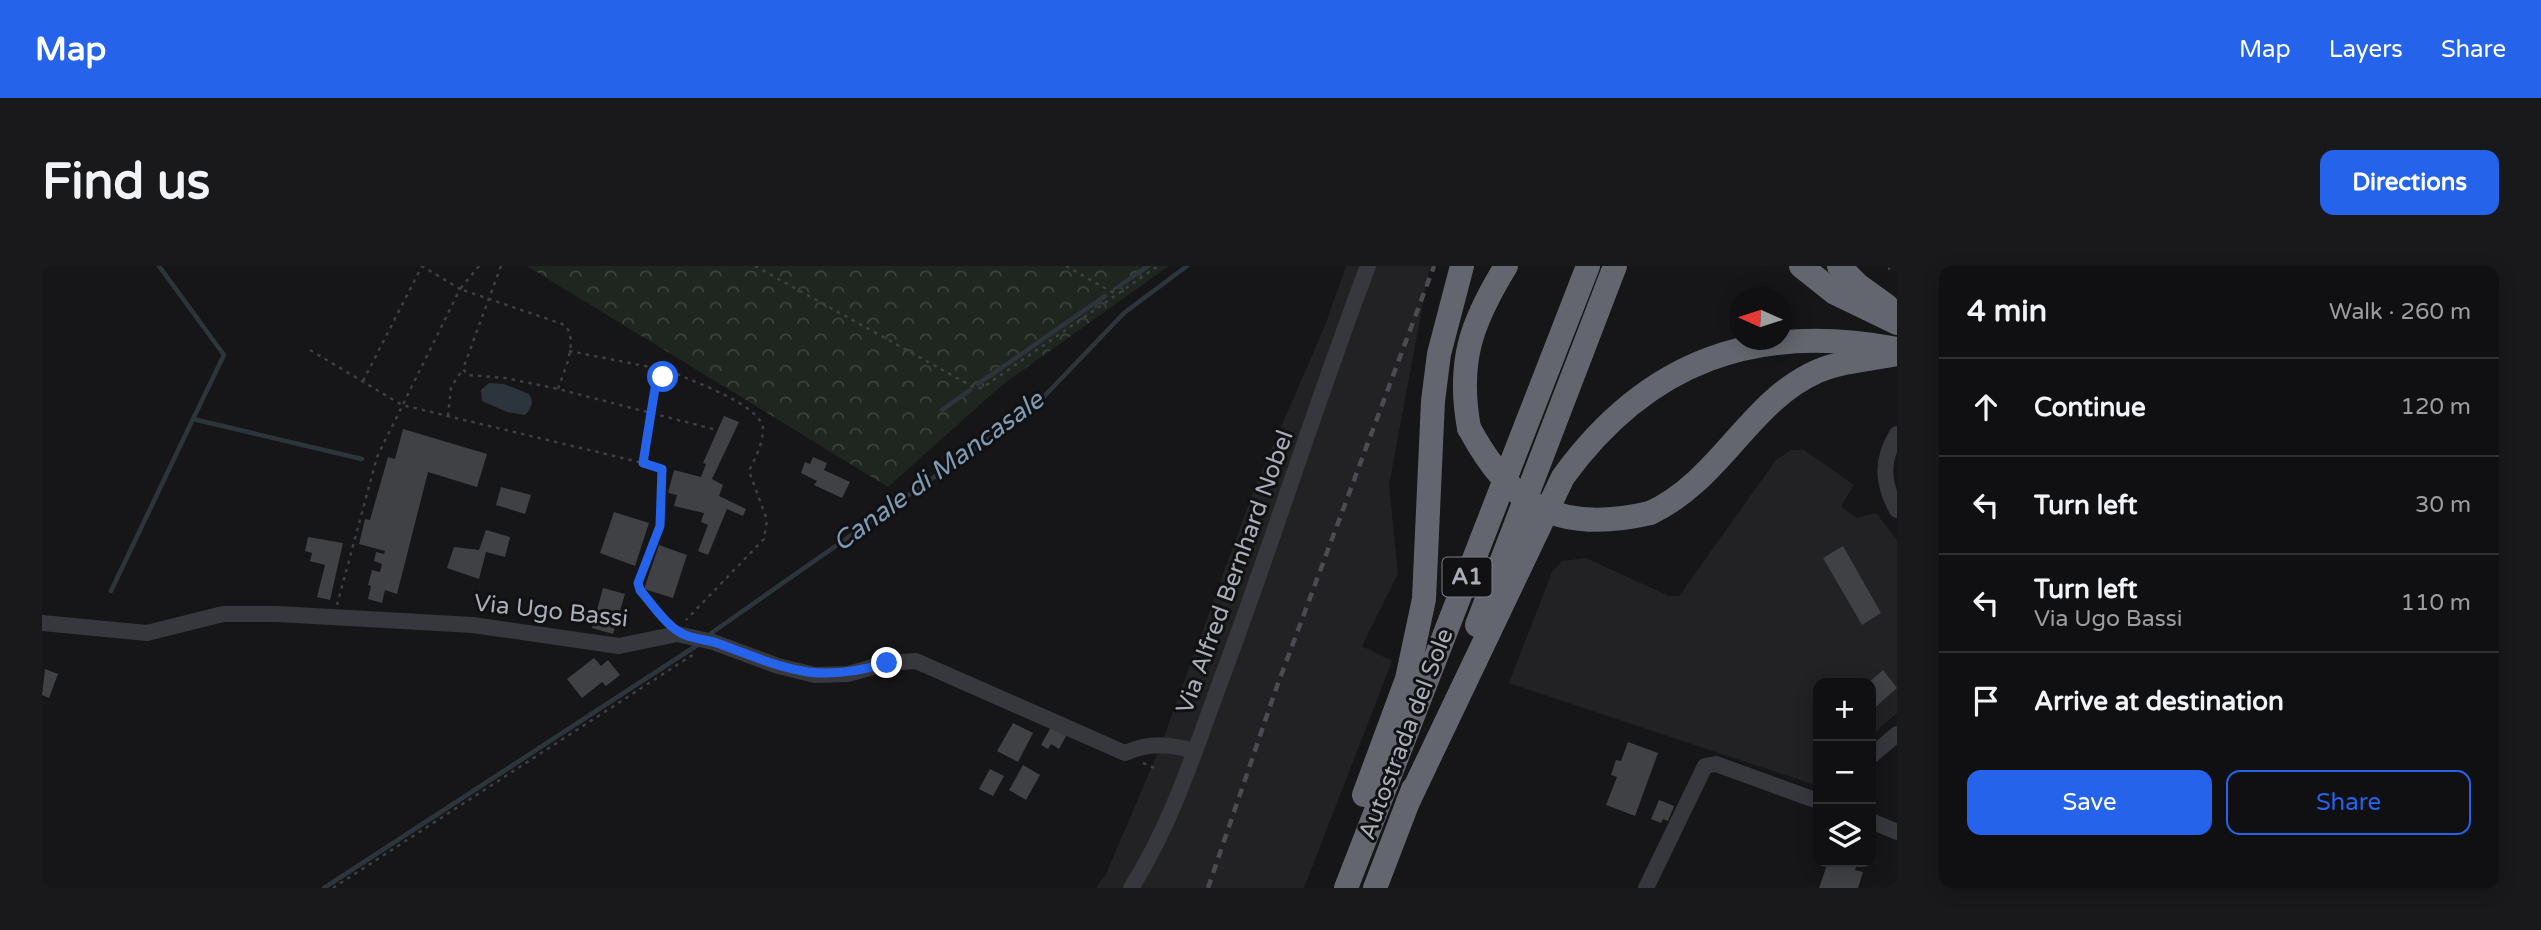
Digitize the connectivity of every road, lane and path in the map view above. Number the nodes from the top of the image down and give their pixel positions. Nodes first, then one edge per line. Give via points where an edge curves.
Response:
1 (422, 266) edge
2 (479, 266) edge
3 (501, 266) edge
4 (755, 266) edge
5 (1066, 266) edge
6 (1158, 266) edge
7 (1368, 266) edge
8 (1462, 266) edge
9 (1506, 266) edge
10 (1588, 266) edge
11 (1615, 266) edge
12 (1801, 266) edge
13 (1839, 266) edge
14 (460, 289) junction
15 (1115, 293) junction
16 (488, 300) junction
17 (1897, 312) edge
18 (1897, 323) edge
19 (310, 349) dead end
20 (569, 351) junction
21 (1897, 351) edge
22 (463, 369) junction
23 (663, 377) junction
24 (363, 382) junction
25 (558, 389) junction
26 (402, 405) junction
27 (651, 414) junction
28 (448, 416) junction
29 (713, 429) dead end
30 (1897, 434) edge
31 (643, 463) junction
32 (1897, 510) edge
33 (333, 618) junction
34 (42, 623) edge
35 (681, 634) junction
36 (713, 642) junction
37 (1897, 734) edge
38 (1195, 751) junction
39 (1876, 752) edge
40 (1813, 799) edge
41 (1408, 802) junction
42 (1876, 823) edge
43 (1897, 832) edge
44 (333, 888) edge
45 (1131, 888) edge
46 (1338, 888) edge
47 (1346, 888) edge
48 (1375, 888) edge
49 (1646, 888) edge

1 - 14 path
1 - 24 path
2 - 14 path
3 - 16 path
4 - 15 path via 975,388 982,388
5 - 15 path
6 - 15 path
7 - 38 street, Via Alfred Bernhard Nobel
8 - 46 highway via 1439,354 1433,401 1424,599 1416,640
9 - 21 highway, bridge via 1481,306 1467,347 1463,381 1469,428 1489,464 1514,491 1553,513 1602,522 1650,513 1685,494 1774,400 1797,383 1819,371
10 - 47 highway, Autostrada del Sole / A1
11 - 41 highway, Autostrada del Sole / A1
12 - 18 highway via 1835,293
13 - 17 highway via 1868,294
14 - 16 path
14 - 26 path
16 - 20 path via 565,325 571,337
16 - 22 path
19 - 24 path
20 - 23 path via 655,368
20 - 25 path
21 - 41 highway via 1860,342 1786,340 1715,355 1660,383 1600,435 1563,477
22 - 25 path via 468,375
22 - 28 path via 451,387
23 - 27 path via 655,388
23 - 35 path via 677,374 743,405 759,416 763,428 749,471 767,520 764,538 690,614
24 - 26 path
25 - 27 path
26 - 28 path
26 - 33 path via 377,457
27 - 29 path
27 - 31 path
28 - 31 path
30 - 32 street via 1888,448 1884,471 1886,490
31 - 35 path via 662,469 660,526 638,583
33 - 34 street, Via Ugo Bassi via 223,614 147,633
33 - 35 street, Via Ugo Bassi via 486,627 619,646
35 - 36 street, Via Ugo Bassi
36 - 38 street, Via Ugo Bassi via 815,675 848,674 916,661 1125,753 1157,744
36 - 44 path
37 - 39 street
38 - 45 street, Via Alfred Bernhard Nobel via 1165,825
40 - 49 street via 1716,764 1704,766
41 - 48 highway, Autostrada del Sole / A1
42 - 43 street

